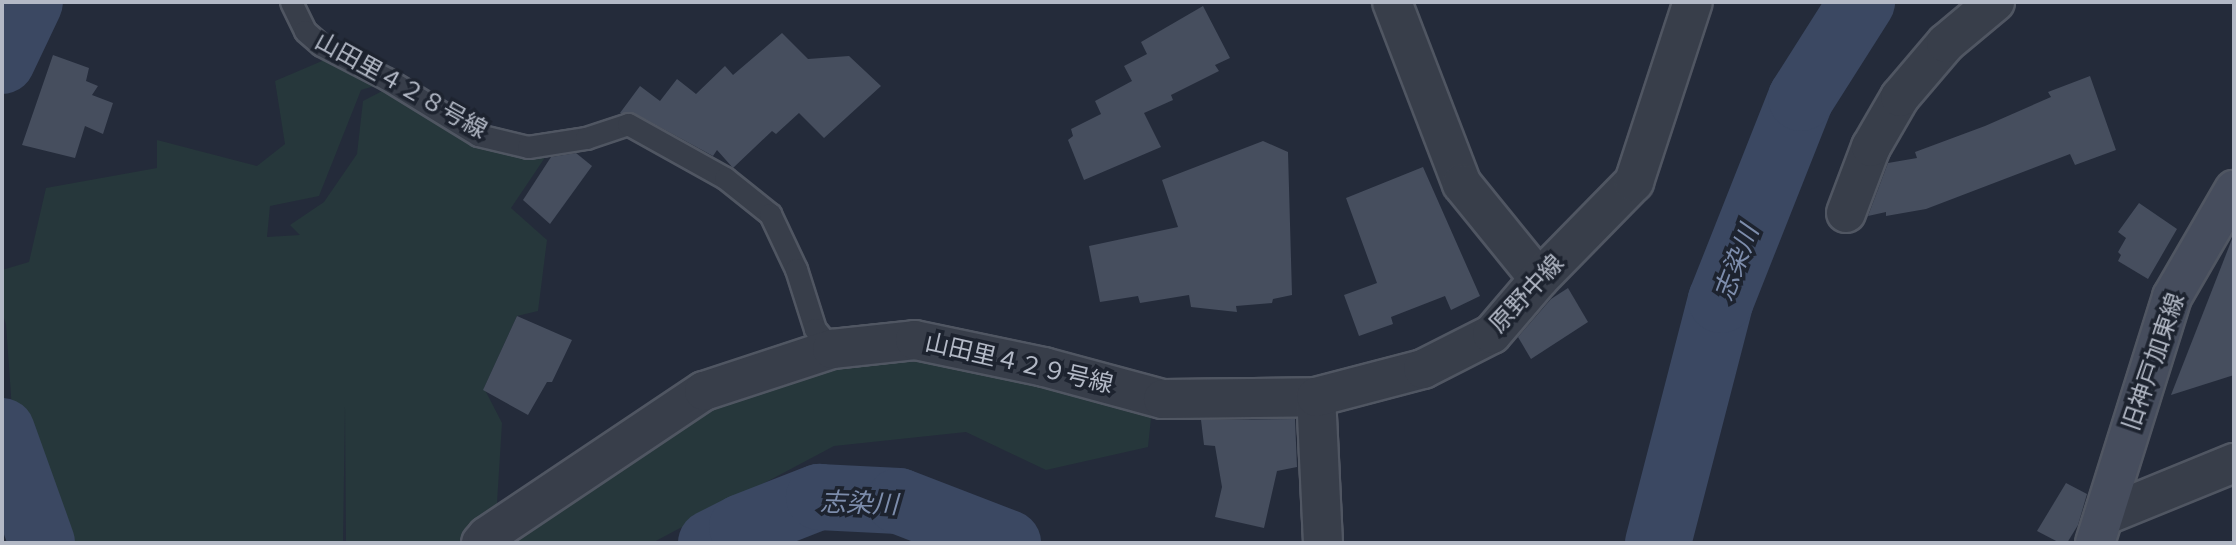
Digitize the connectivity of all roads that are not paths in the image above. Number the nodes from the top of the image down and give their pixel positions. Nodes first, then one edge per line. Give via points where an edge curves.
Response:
1 (291, 2) edge
2 (1392, 2) edge
3 (1693, 2) edge
4 (1994, 2) edge
5 (2234, 190) edge
6 (1846, 213) dead end
7 (1539, 279) junction
8 (832, 349) junction
9 (1316, 397) junction
10 (2234, 463) edge
11 (2100, 529) edge
12 (481, 543) edge
13 (1323, 543) edge

1 - 8 lane, 山田里４２８号線 via 305,31 321,45 478,135 528,146 586,138 628,124 725,178 770,214 796,269 815,329
2 - 7 street via 1462,184
3 - 7 street, 原野中線 via 1634,182
4 - 6 street via 1946,43 1900,97 1871,147
5 - 11 street, 旧神戸加東線 via 2172,297
7 - 9 street, 原野中線 via 1492,334 1423,369
8 - 9 street, 山田里４２９号線 via 915,340 1044,367 1163,399
8 - 12 street, 山田里４２９号線 via 704,391
9 - 13 street
10 - 11 street

